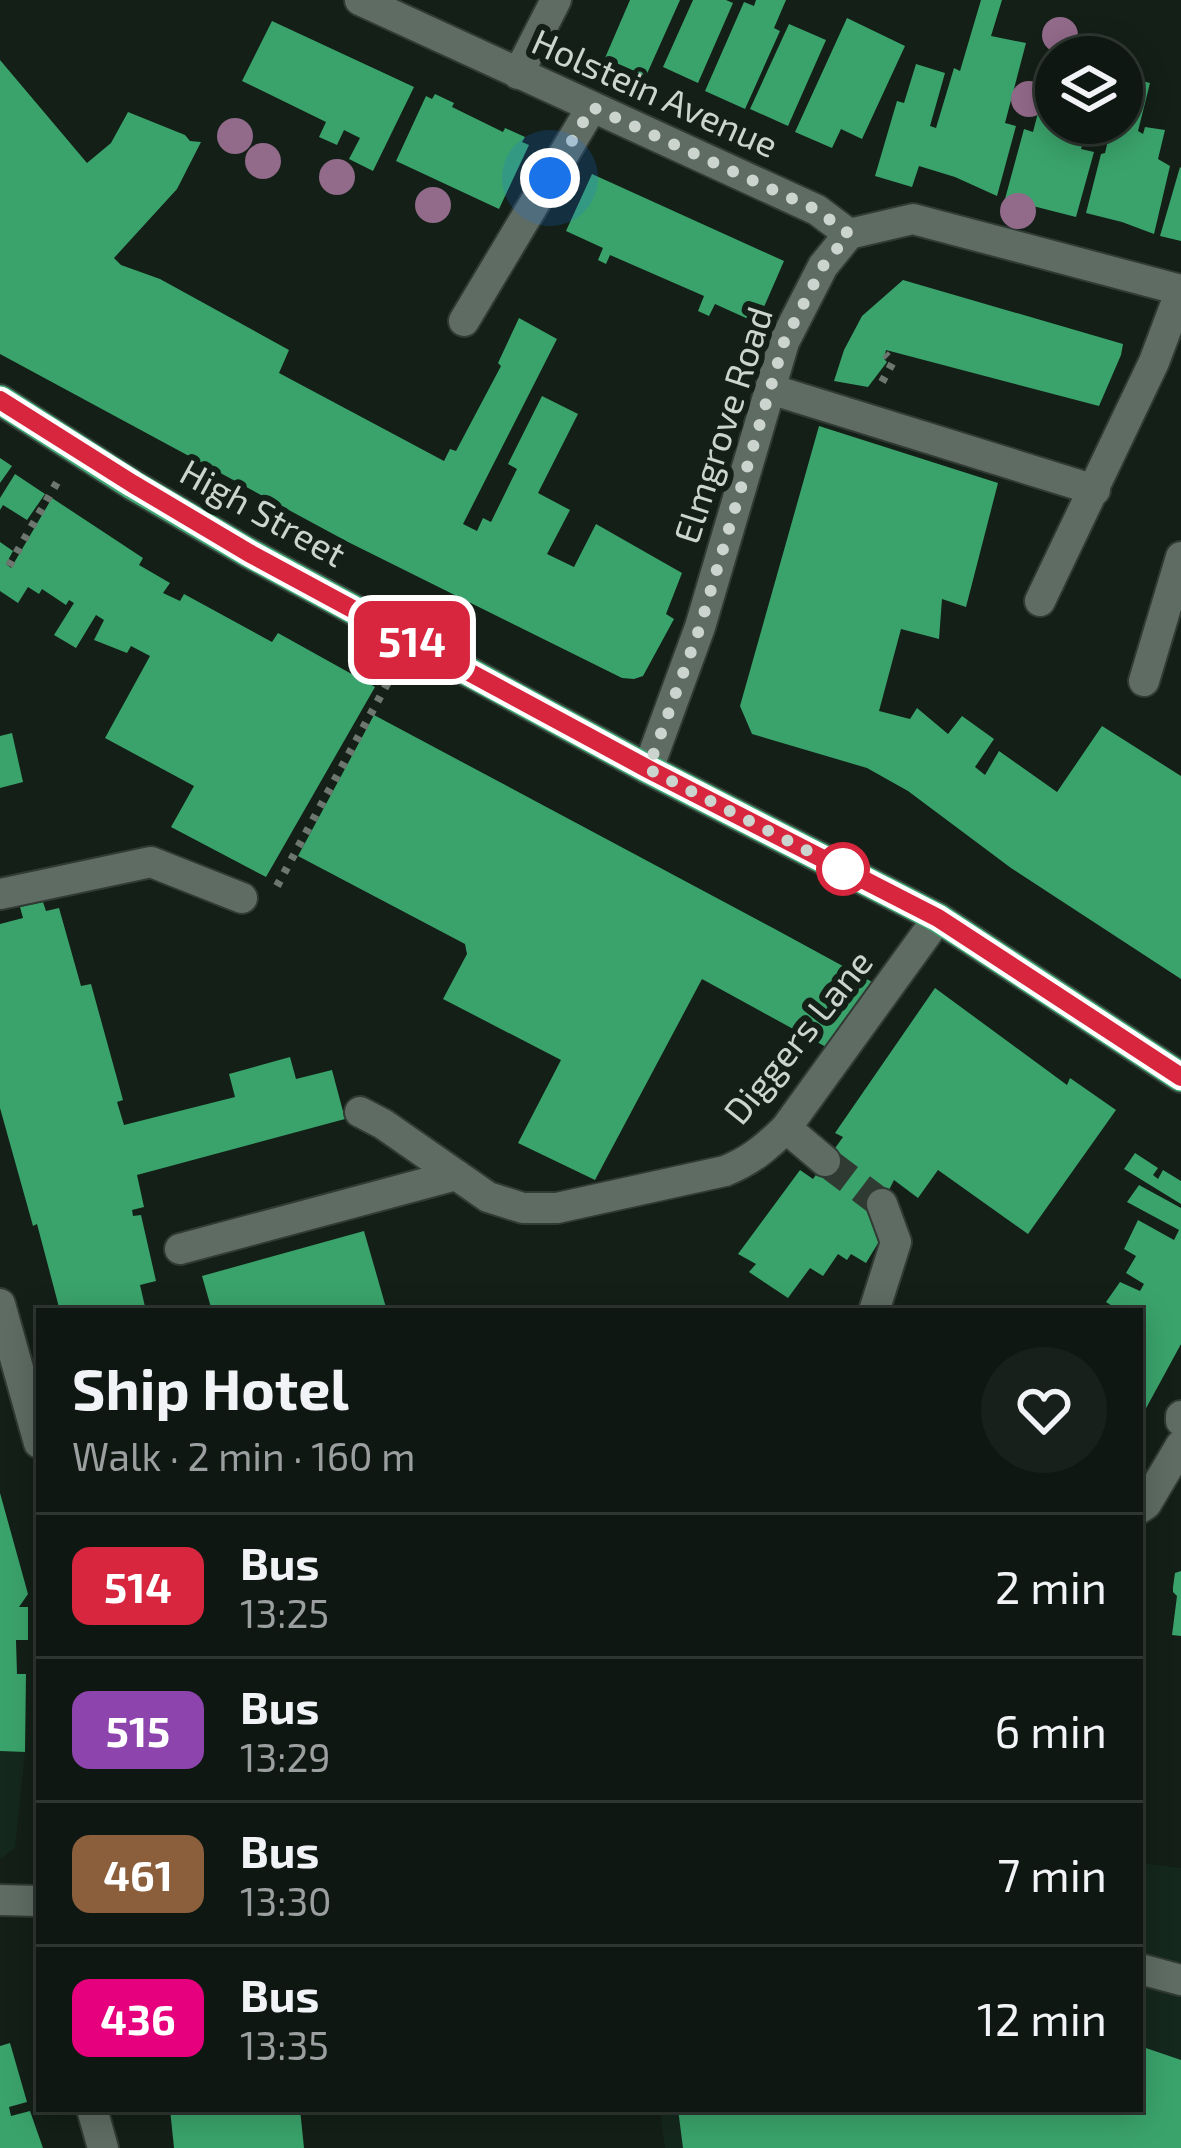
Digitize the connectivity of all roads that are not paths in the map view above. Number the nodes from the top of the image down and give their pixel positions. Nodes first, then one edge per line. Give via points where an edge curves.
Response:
1 (360, 0) edge
2 (556, 0) edge
3 (518, 74) junction
4 (592, 107) junction
5 (849, 234) junction
6 (1181, 290) edge
7 (464, 321) dead end
8 (770, 389) junction
9 (0, 400) edge
10 (1095, 490) junction
11 (1181, 557) edge
12 (1040, 601) dead end
13 (1144, 681) dead end
14 (648, 769) junction
15 (0, 894) edge
16 (242, 898) road end
17 (938, 918) junction
18 (1181, 1077) edge
19 (360, 1112) dead end
20 (786, 1127) junction
21 (825, 1161) tunnel mouth
22 (456, 1175) junction
23 (882, 1204) tunnel mouth
24 (180, 1249) dead end
25 (0, 1304) edge
26 (875, 1308) edge
27 (36, 1432) edge
28 (1181, 1445) edge
29 (1143, 1506) edge
30 (0, 1900) edge
31 (36, 1900) edge
32 (1143, 1971) edge
33 (1181, 1980) edge
34 (93, 2112) edge
35 (103, 2148) edge

1 - 3 street, Holstein Avenue
2 - 3 street
3 - 4 street, Holstein Avenue
4 - 5 street, Holstein Avenue via 817,210
4 - 7 street
5 - 6 street via 913,219
5 - 8 street, Elmgrove Road via 784,342
6 - 10 street
8 - 10 street
8 - 14 street, Elmgrove Road via 700,627
9 - 14 main road, High Street via 228,541
10 - 12 street
11 - 13 street
14 - 17 main road, High Street
15 - 16 street via 151,862
17 - 18 main road, High Street
17 - 20 street, Diggers Lane
19 - 22 street, Diggers Lane
20 - 21 street
20 - 22 street, Diggers Lane via 725,1171 557,1208 488,1197
22 - 24 street
23 - 26 street via 896,1242
25 - 27 street
28 - 29 street
30 - 31 street
32 - 33 street
34 - 35 street

